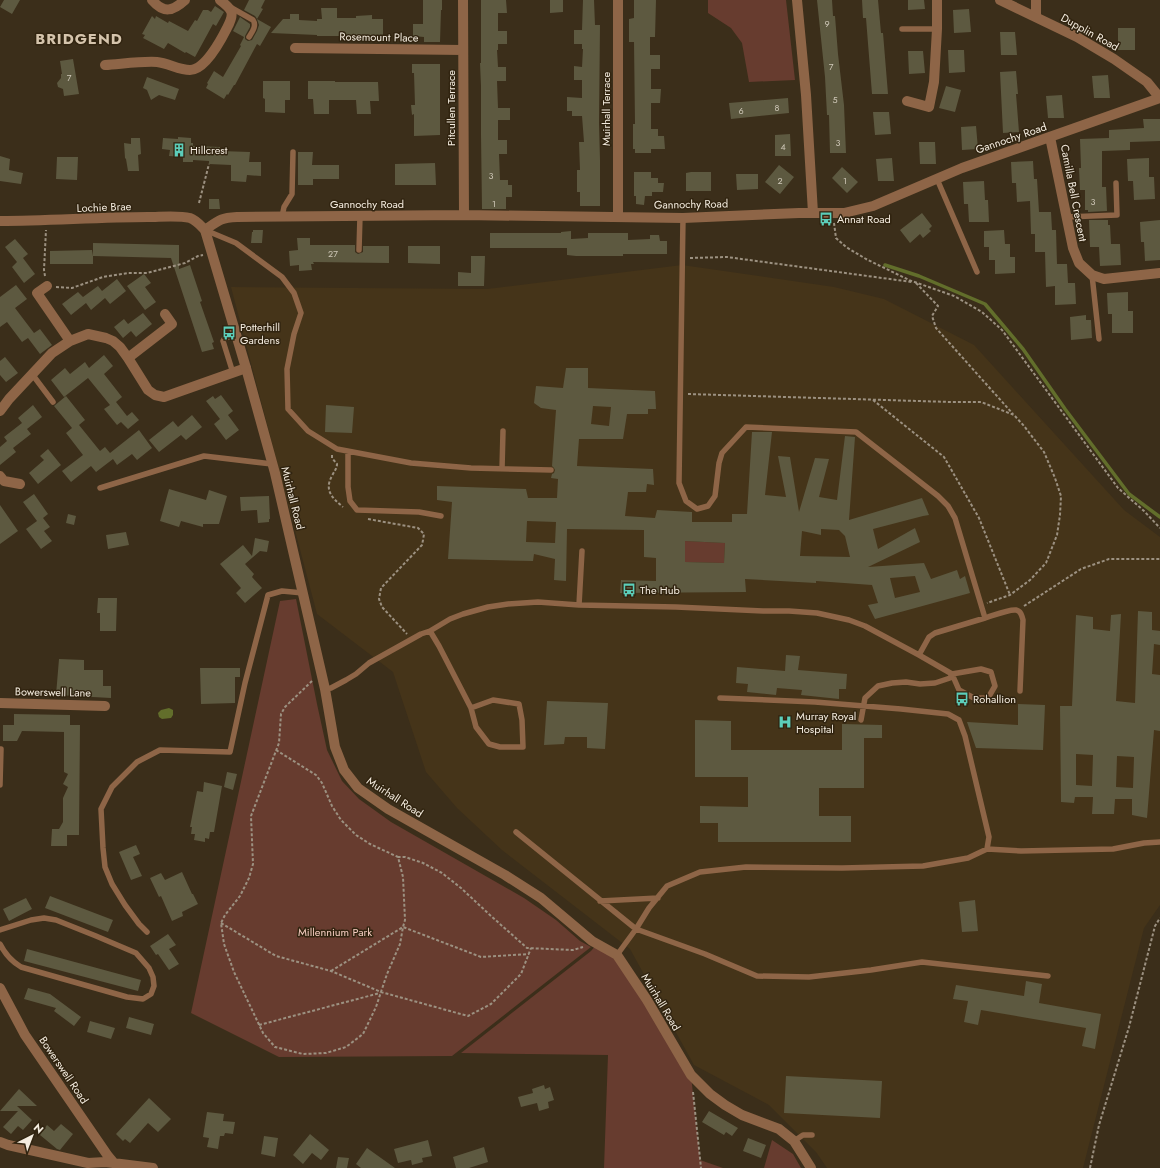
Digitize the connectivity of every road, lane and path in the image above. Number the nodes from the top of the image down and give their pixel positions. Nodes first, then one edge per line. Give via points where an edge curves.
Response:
1 (152, 0) edge
2 (185, 0) edge
3 (463, 0) edge
4 (618, 0) edge
5 (797, 0) edge
6 (937, 0) edge
7 (1000, 0) edge
8 (1036, 0) edge
9 (223, 2) edge
10 (1036, 17) junction
11 (902, 29) dead end
12 (937, 29) junction
13 (249, 37) dead end
14 (295, 48) dead end
15 (463, 50) junction
16 (105, 65) dead end
17 (1160, 98) edge
18 (907, 101) dead end
19 (1050, 137) junction
20 (293, 152) dead end
21 (209, 164) dead end
22 (937, 179) junction
23 (1116, 183) dead end
24 (199, 203) dead end
25 (813, 213) junction
26 (832, 213) junction
27 (464, 215) junction
28 (360, 216) junction
29 (282, 217) junction
30 (618, 217) junction
31 (1066, 217) junction
32 (683, 218) junction
33 (0, 221) edge
34 (46, 221) junction
35 (205, 230) junction
36 (359, 250) dead end
37 (211, 253) junction
38 (682, 258) junction
39 (977, 272) dead end
40 (1160, 273) edge
41 (1092, 275) junction
42 (916, 282) junction
43 (46, 286) junction
44 (165, 314) dead end
45 (236, 334) junction
46 (1099, 339) dead end
47 (70, 341) junction
48 (128, 358) junction
49 (246, 368) junction
50 (233, 373) junction
51 (32, 374) junction
52 (681, 394) junction
53 (872, 400) junction
54 (52, 402) dead end
55 (0, 411) edge
56 (1014, 415) junction
57 (503, 431) dead end
58 (328, 443) junction
59 (348, 451) junction
60 (272, 464) junction
61 (502, 469) junction
62 (551, 470) dead end
63 (0, 476) edge
64 (20, 484) dead end
65 (100, 488) dead end
66 (344, 508) dead end
67 (441, 516) dead end
68 (362, 517) dead end
69 (1160, 528) edge
70 (582, 551) dead end
71 (1160, 559) edge
72 (303, 593) junction
73 (1010, 596) junction
74 (579, 605) junction
75 (981, 605) junction
76 (1017, 610) junction
77 (985, 618) junction
78 (430, 631) junction
79 (412, 639) junction
80 (919, 655) junction
81 (952, 674) junction
82 (322, 676) junction
83 (325, 688) junction
84 (1020, 691) dead end
85 (720, 698) dead end
86 (0, 703) edge
87 (105, 706) dead end
88 (864, 706) junction
89 (471, 708) junction
90 (862, 720) dead end
91 (1, 748) dead end
92 (276, 750) junction
93 (0, 785) edge
94 (516, 832) dead end
95 (1160, 842) edge
96 (987, 849) junction
97 (398, 857) junction
98 (658, 898) junction
99 (600, 901) junction
100 (1160, 918) edge
101 (221, 923) junction
102 (403, 928) junction
103 (636, 929) junction
104 (0, 930) edge
105 (147, 932) dead end
106 (592, 941) junction
107 (0, 944) edge
108 (531, 948) junction
109 (529, 954) junction
110 (617, 955) junction
111 (331, 971) junction
112 (1048, 976) dead end
113 (0, 988) edge
114 (381, 992) junction
115 (259, 1026) junction
116 (691, 1075) junction
117 (812, 1135) dead end
118 (794, 1141) junction
119 (0, 1142) edge
120 (116, 1165) edge
121 (153, 1168) edge
122 (702, 1168) edge
123 (811, 1168) edge
124 (1090, 1168) edge

1 - 2 street via 160,8 169,9 176,8
3 - 15 street, Pitcullen Terrace
4 - 30 street, Muirhall Terrace
5 - 25 street
6 - 12 street
7 - 10 street, Dupplin Road
8 - 10 street
9 - 13 lane via 253,20 255,24
9 - 16 street via 232,14 231,20 210,56 199,67 191,70 156,62
10 - 17 street, Dupplin Road via 1114,59 1147,82
11 - 12 lane
12 - 18 street via 934,82 929,107
14 - 15 street, Rosemount Place
15 - 27 street, Pitcullen Terrace
17 - 19 street, Gannochy Road
19 - 22 street, Gannochy Road
19 - 31 street, Camilla Bell Crescent
20 - 29 lane via 292,194 284,207
21 - 24 path
22 - 26 street, Gannochy Road via 873,206 844,213
22 - 39 lane
23 - 31 lane via 1117,215
25 - 26 street, Gannochy Road
25 - 32 street, Gannochy Road
26 - 42 path via 836,238 846,247
27 - 28 street, Gannochy Road
27 - 30 street, Gannochy Road
28 - 29 street, Gannochy Road
28 - 36 lane
29 - 35 street, Gannochy Road via 225,218
30 - 32 street, Gannochy Road
31 - 41 street, Camilla Bell Crescent via 1079,263
32 - 38 lane
33 - 34 street, Lochie Brae
34 - 35 street, Lochie Brae via 117,217 187,218 196,221
34 - 43 path
35 - 37 street, Muirhall Road
35 - 58 lane via 236,244 282,277 294,293 301,313 286,369 288,409 308,431
37 - 43 path via 147,273 103,277 72,288
37 - 45 street, Muirhall Road
38 - 42 path via 727,257
38 - 52 lane
40 - 41 street via 1104,279
41 - 46 lane
42 - 56 path via 938,306 932,316 936,328
42 - 69 path via 954,296 982,312 1002,330 1118,488
43 - 47 street via 38,293
44 - 48 street via 172,324
45 - 49 street, Muirhall Road
45 - 50 lane via 223,342
47 - 48 street via 88,334 106,338 120,347
47 - 51 street via 52,353
48 - 50 street via 148,390 164,397
49 - 50 street
49 - 60 street, Muirhall Road
51 - 54 lane
51 - 55 street
52 - 53 path
52 - 75 lane via 679,483 686,501 697,509 708,506 715,496 722,453 746,427 856,432 948,506 955,518
53 - 56 path via 981,402
53 - 73 path via 944,457 980,518
56 - 73 path via 1044,452 1061,496 1057,535 1046,563
57 - 61 lane
58 - 59 lane
58 - 66 path via 332,458 337,464 329,488 333,498
59 - 61 lane via 410,463
59 - 67 lane via 350,501 357,510 419,512
60 - 65 lane via 204,456
60 - 72 street, Muirhall Road
61 - 62 lane
63 - 64 street via 4,480
68 - 79 path via 418,528 424,534 422,545 381,588 379,599 382,607
70 - 74 lane
71 - 76 path via 1109,559 1081,569
72 - 82 street, Muirhall Road
72 - 105 lane via 282,591 268,595 230,752 160,750 138,762 112,787 101,809 105,866 125,906
73 - 75 path
74 - 78 lane via 538,602 488,607 450,619
74 - 80 lane via 817,613 865,626
75 - 77 lane
76 - 77 lane
76 - 84 lane via 1022,614 1023,620
77 - 80 lane via 935,633 929,637
78 - 79 lane
78 - 89 lane
79 - 83 lane via 369,663 346,680 331,688
80 - 81 lane
81 - 81 lane via 959,690 974,698 988,698 995,686 991,672 981,670
81 - 88 lane via 950,678 935,683 906,682 878,686 865,698
82 - 83 street, Muirhall Road
82 - 92 path via 312,681 281,714 279,743
83 - 106 street, Muirhall Road via 335,747 344,770 358,788 388,809 541,898
85 - 88 lane
86 - 87 street, Bowerswell Lane
88 - 90 lane
88 - 96 lane via 948,714 959,720 989,837
89 - 89 lane via 476,727 489,744 500,747 523,747 519,704 493,700
91 - 93 lane
92 - 97 path via 316,775 341,820 356,835
92 - 101 path via 251,816 253,864 249,878
94 - 99 lane
95 - 96 lane via 1113,849
96 - 98 lane via 968,858 923,866 746,866 700,872 667,886
97 - 102 path via 402,877 405,920
97 - 108 path via 423,862 442,873 527,948
98 - 99 lane
98 - 103 lane
99 - 103 lane
100 - 124 path via 1155,926 1129,1027 1099,1125
101 - 111 path via 276,956
101 - 115 path via 224,944 234,972
102 - 109 path via 481,957
102 - 111 path
102 - 114 path via 400,944
103 - 110 lane
103 - 112 lane via 757,976 809,977 922,962
104 - 107 lane via 31,920 56,920 136,953 149,968 154,986 151,994 143,999 127,997 21,968 6,955
106 - 108 path via 588,946 573,950
106 - 110 street, Muirhall Road
108 - 109 path
109 - 114 path via 521,974 491,1004 468,1016
110 - 116 street, Muirhall Road
111 - 114 path
113 - 120 street, Bowerswell Road via 25,1035
114 - 115 path
114 - 115 path via 363,1034 346,1048 326,1053 303,1054 275,1047
116 - 118 street, Muirhall Road via 725,1106 779,1129
116 - 122 path
117 - 118 lane via 803,1135
118 - 123 street, Muirhall Road
119 - 120 street via 88,1163 104,1162
120 - 121 street

